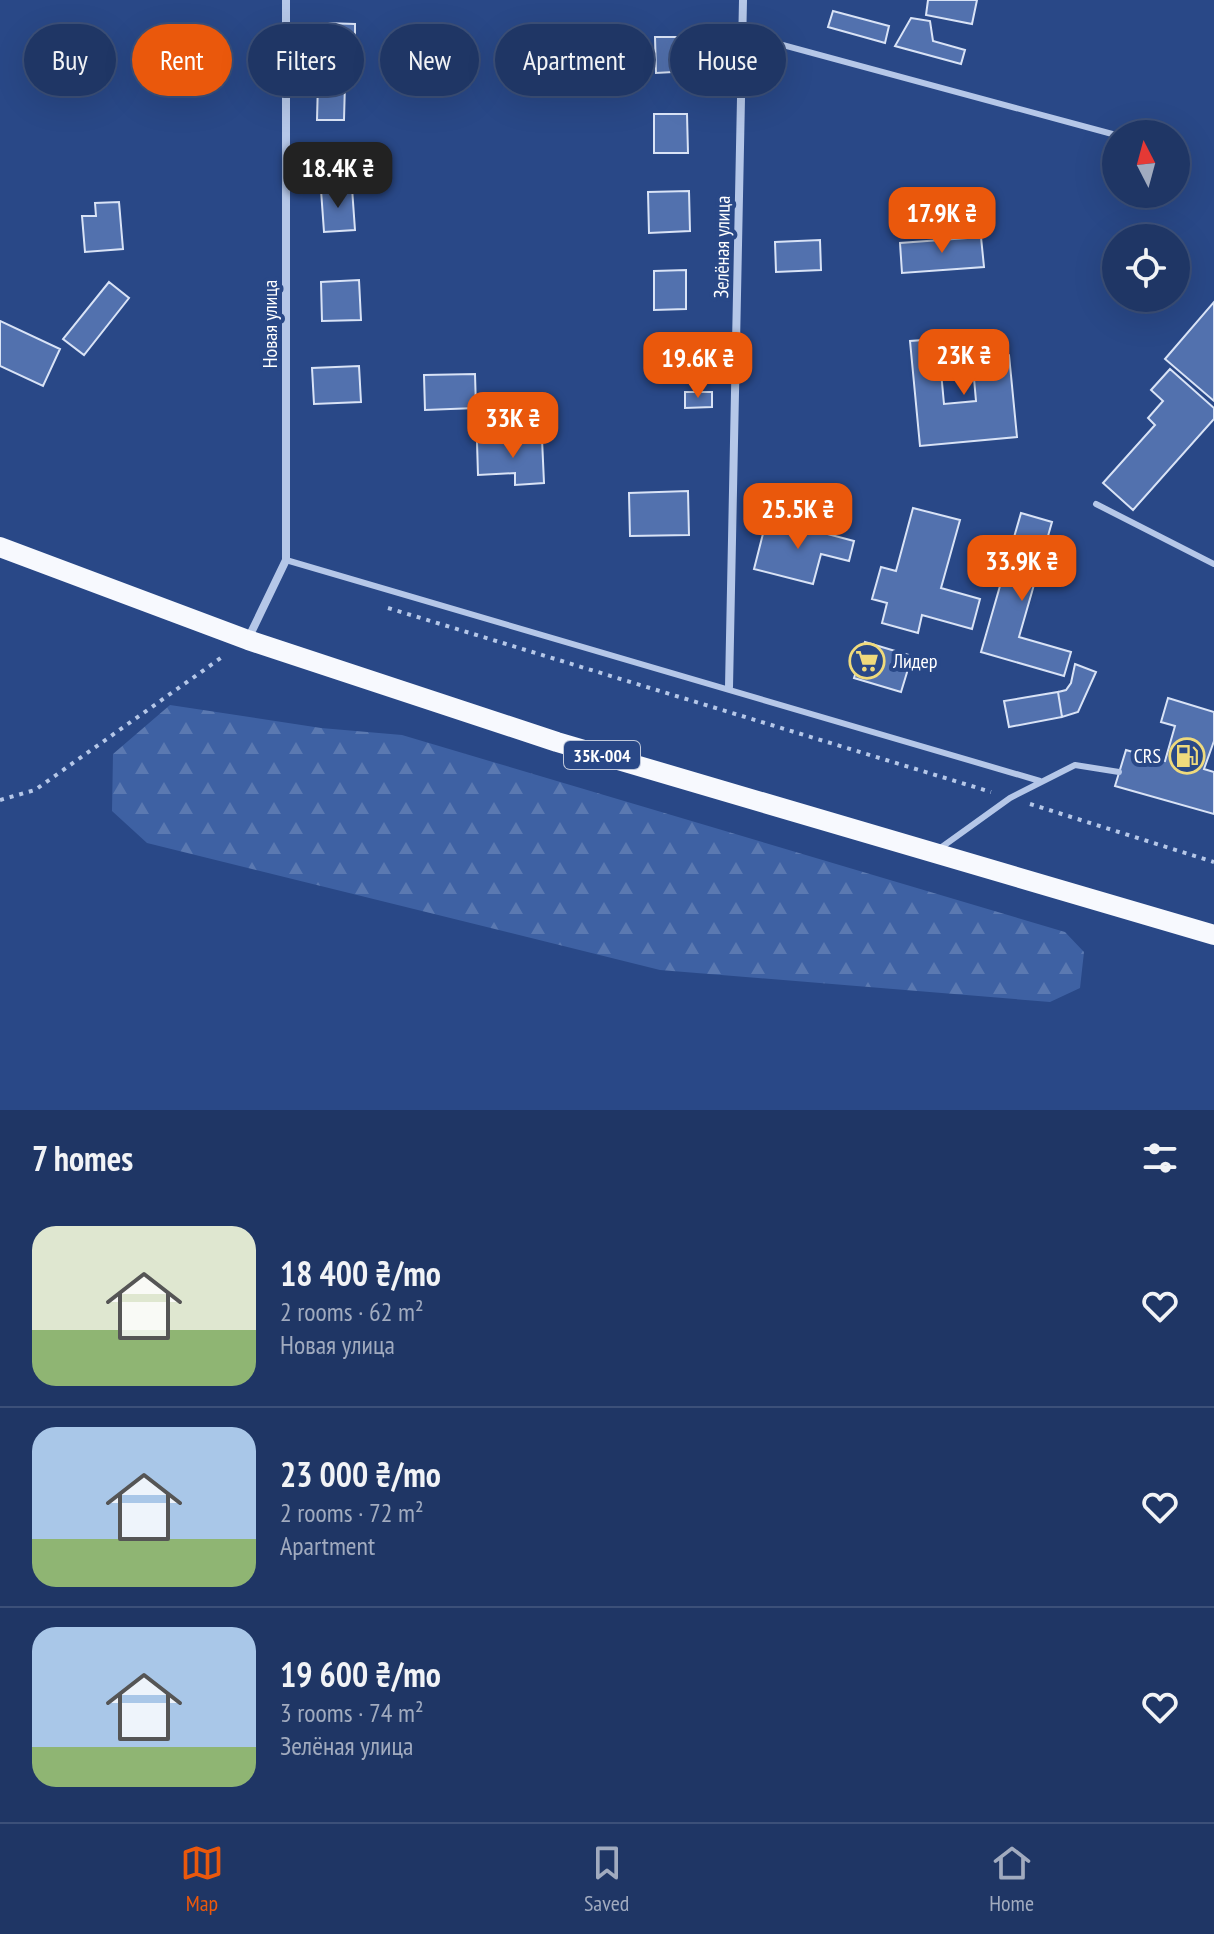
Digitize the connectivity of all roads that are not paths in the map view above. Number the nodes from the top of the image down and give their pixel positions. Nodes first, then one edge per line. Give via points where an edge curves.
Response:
1 (286, 0) edge
2 (743, 0) edge
3 (742, 24) edge
4 (786, 46) edge
5 (741, 96) edge
6 (1102, 131) edge
7 (1096, 504) dead end
8 (0, 547) edge
9 (286, 560) junction
10 (1214, 564) edge
11 (248, 640) junction
12 (729, 687) junction
13 (1119, 772) dead end
14 (1040, 781) junction
15 (934, 853) junction
16 (1214, 935) edge

1 - 9 street, Новая улица
2 - 3 street, Зелёная улица
4 - 6 lane
5 - 12 street, Зелёная улица
7 - 10 lane
8 - 11 main road, 35К-004
9 - 11 street, Новая улица
9 - 12 lane
11 - 15 main road, 35К-004 via 557,742
12 - 14 lane
13 - 14 lane via 1075,765
14 - 15 lane
15 - 16 main road, 35К-004

